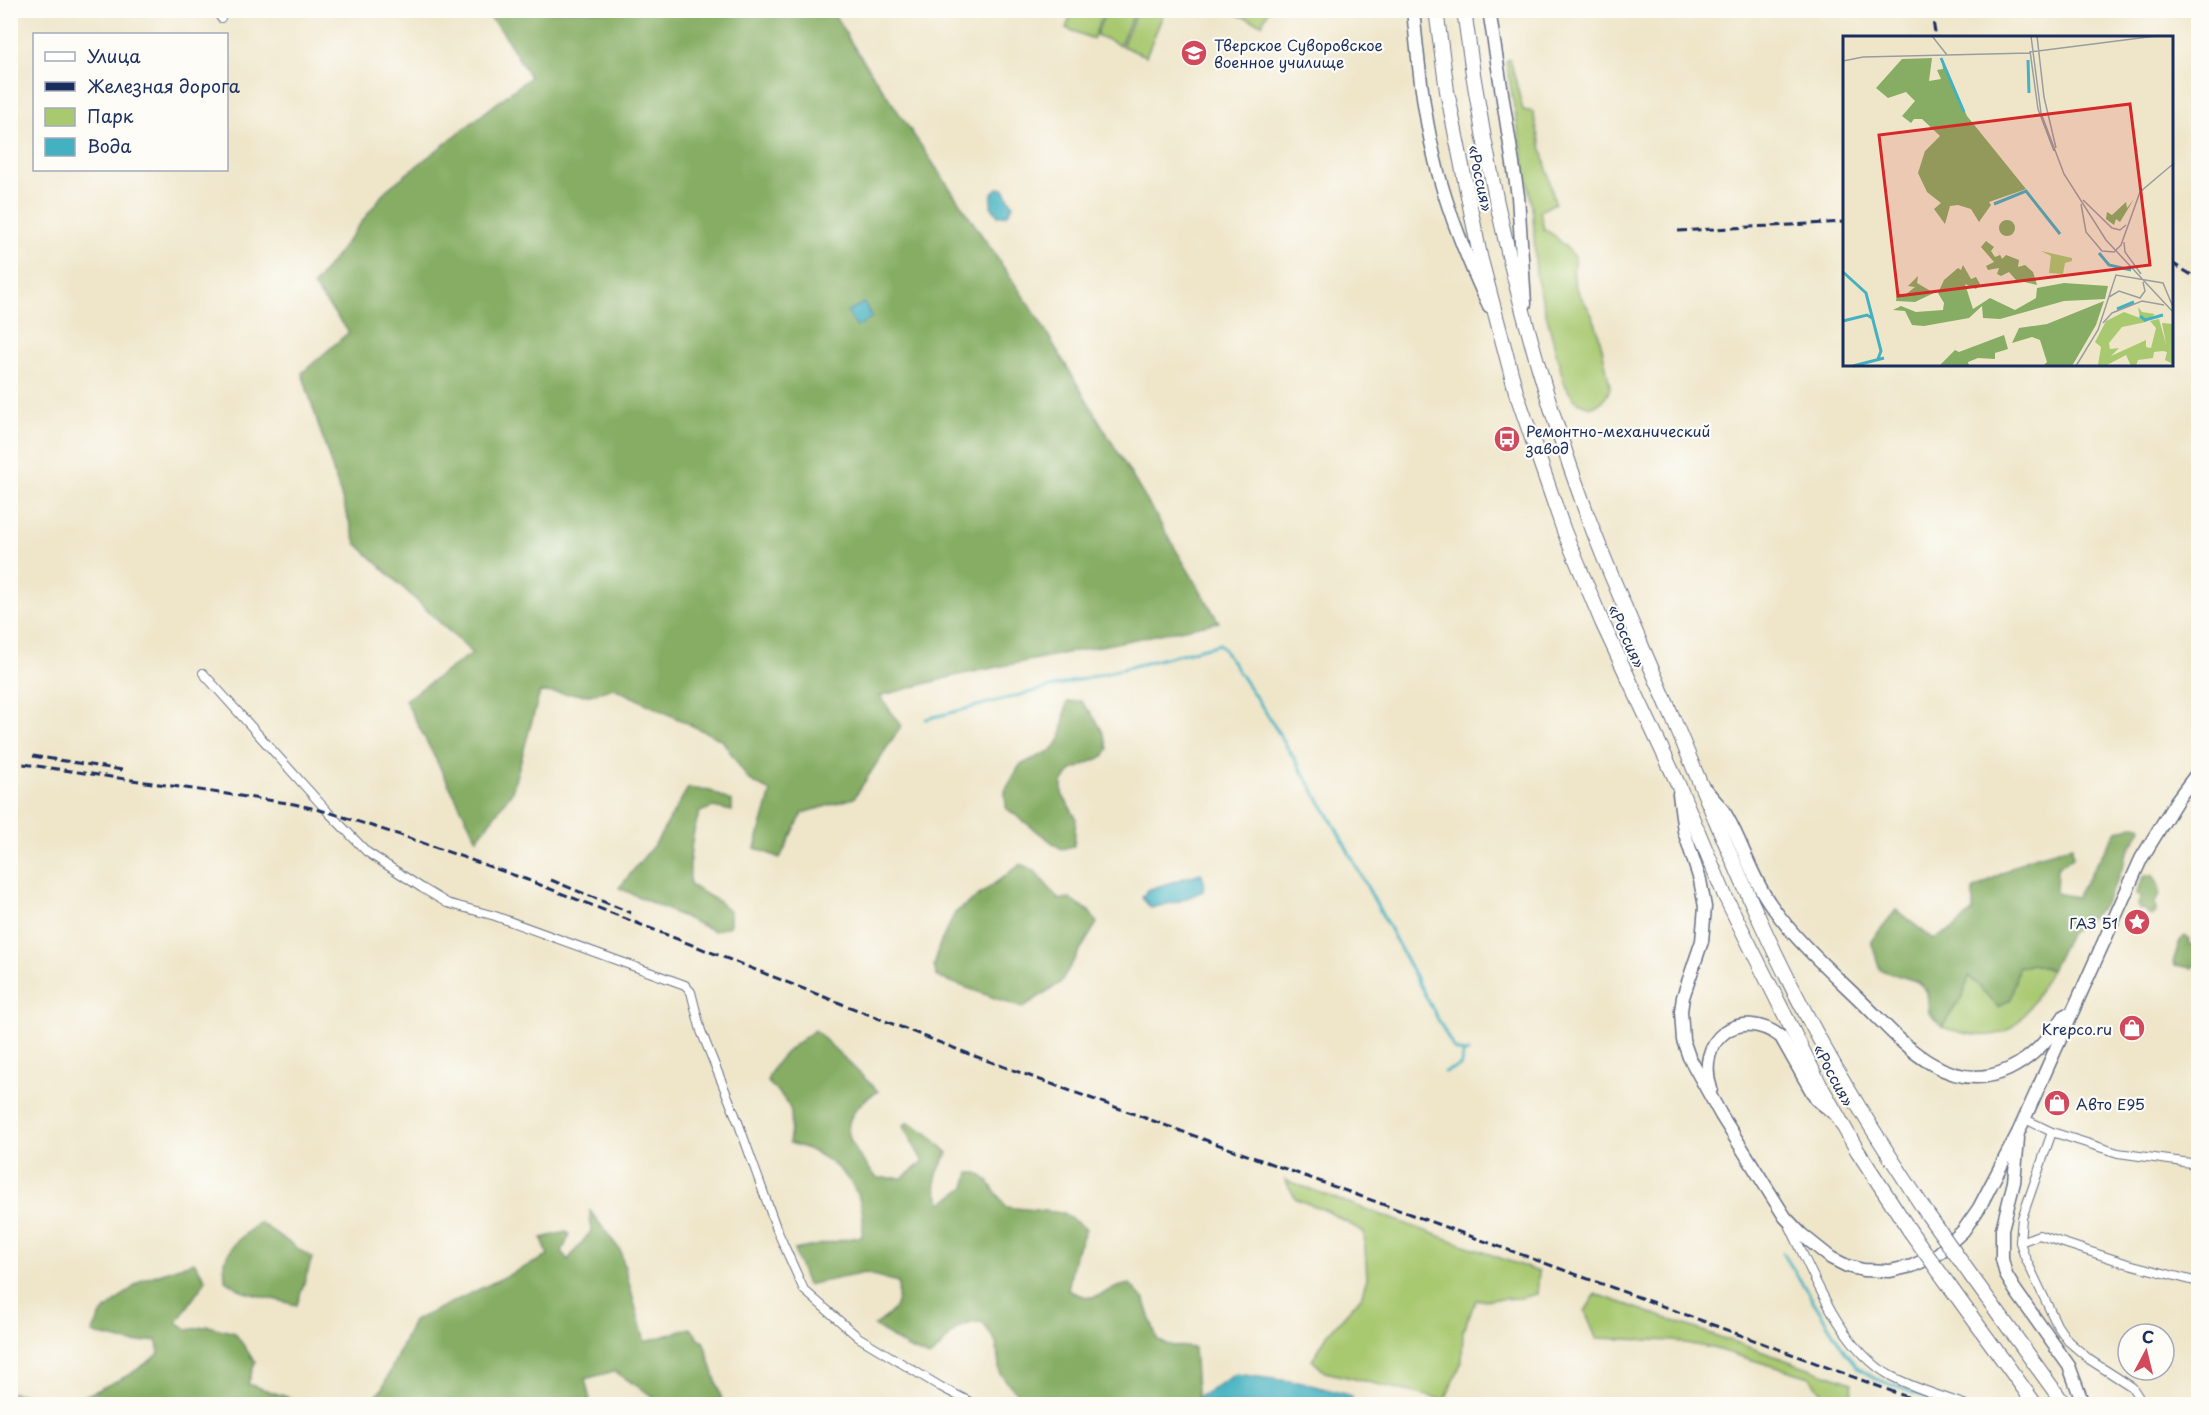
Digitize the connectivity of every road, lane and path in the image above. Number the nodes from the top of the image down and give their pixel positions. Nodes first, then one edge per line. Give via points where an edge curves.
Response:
1 (216, 10) edge
2 (1413, 10) edge
3 (1436, 10) edge
4 (1464, 10) edge
5 (1489, 10) edge
6 (221, 18) dead end
7 (1526, 321) junction
8 (1499, 327) junction
9 (203, 673) dead end
10 (2199, 772) edge
11 (1700, 783) junction
12 (1678, 784) junction
13 (2089, 979) junction
14 (1721, 1115) junction
15 (1838, 1116) junction
16 (2025, 1119) junction
17 (2052, 1132) junction
18 (2018, 1133) junction
19 (2199, 1164) edge
20 (1785, 1217) junction
21 (2020, 1242) junction
22 (2199, 1282) edge
23 (974, 1404) edge
24 (1964, 1404) edge
25 (2035, 1404) edge
26 (2064, 1404) edge
27 (2083, 1404) edge
28 (2143, 1404) edge

1 - 6 street
2 - 8 main road via 1435,160 1458,234
3 - 8 highway, «Россия» via 1457,144
4 - 7 highway, «Россия» via 1494,192
5 - 7 main road via 1518,196
7 - 11 highway, «Россия» via 1590,521
8 - 12 highway, «Россия» via 1516,392 1564,531
9 - 23 street via 368,852 422,888 447,903 495,915 685,985 692,992 701,1030 777,1230 804,1290 858,1337
10 - 13 main road via 2141,860
11 - 13 main road via 1726,815 1756,880 1792,933 1931,1064 1951,1073 1973,1076 1998,1074 2017,1066 2050,1037
11 - 26 highway, «Россия», bridge via 1745,888 1839,1075 1928,1215
12 - 14 main road via 1684,831 1705,907 1702,941 1683,997 1683,1040
12 - 15 highway, «Россия» via 1725,896
13 - 16 main road
14 - 15 main road via 1708,1078 1707,1059 1721,1035 1748,1024 1765,1027 1781,1037 1816,1099
14 - 20 main road
15 - 25 highway, «Россия», bridge via 1910,1231
16 - 17 street
16 - 18 main road
17 - 19 street via 2118,1154
17 - 21 street via 2022,1218
18 - 20 main road via 1973,1218 1938,1254 1912,1266 1878,1271 1847,1266 1811,1244
18 - 27 main road via 2014,1182 2002,1229 2002,1259 2015,1290 2069,1366
20 - 24 street via 1823,1296 1863,1355 1892,1376
21 - 22 street via 2038,1235
21 - 28 street via 2040,1293 2068,1341 2132,1387

